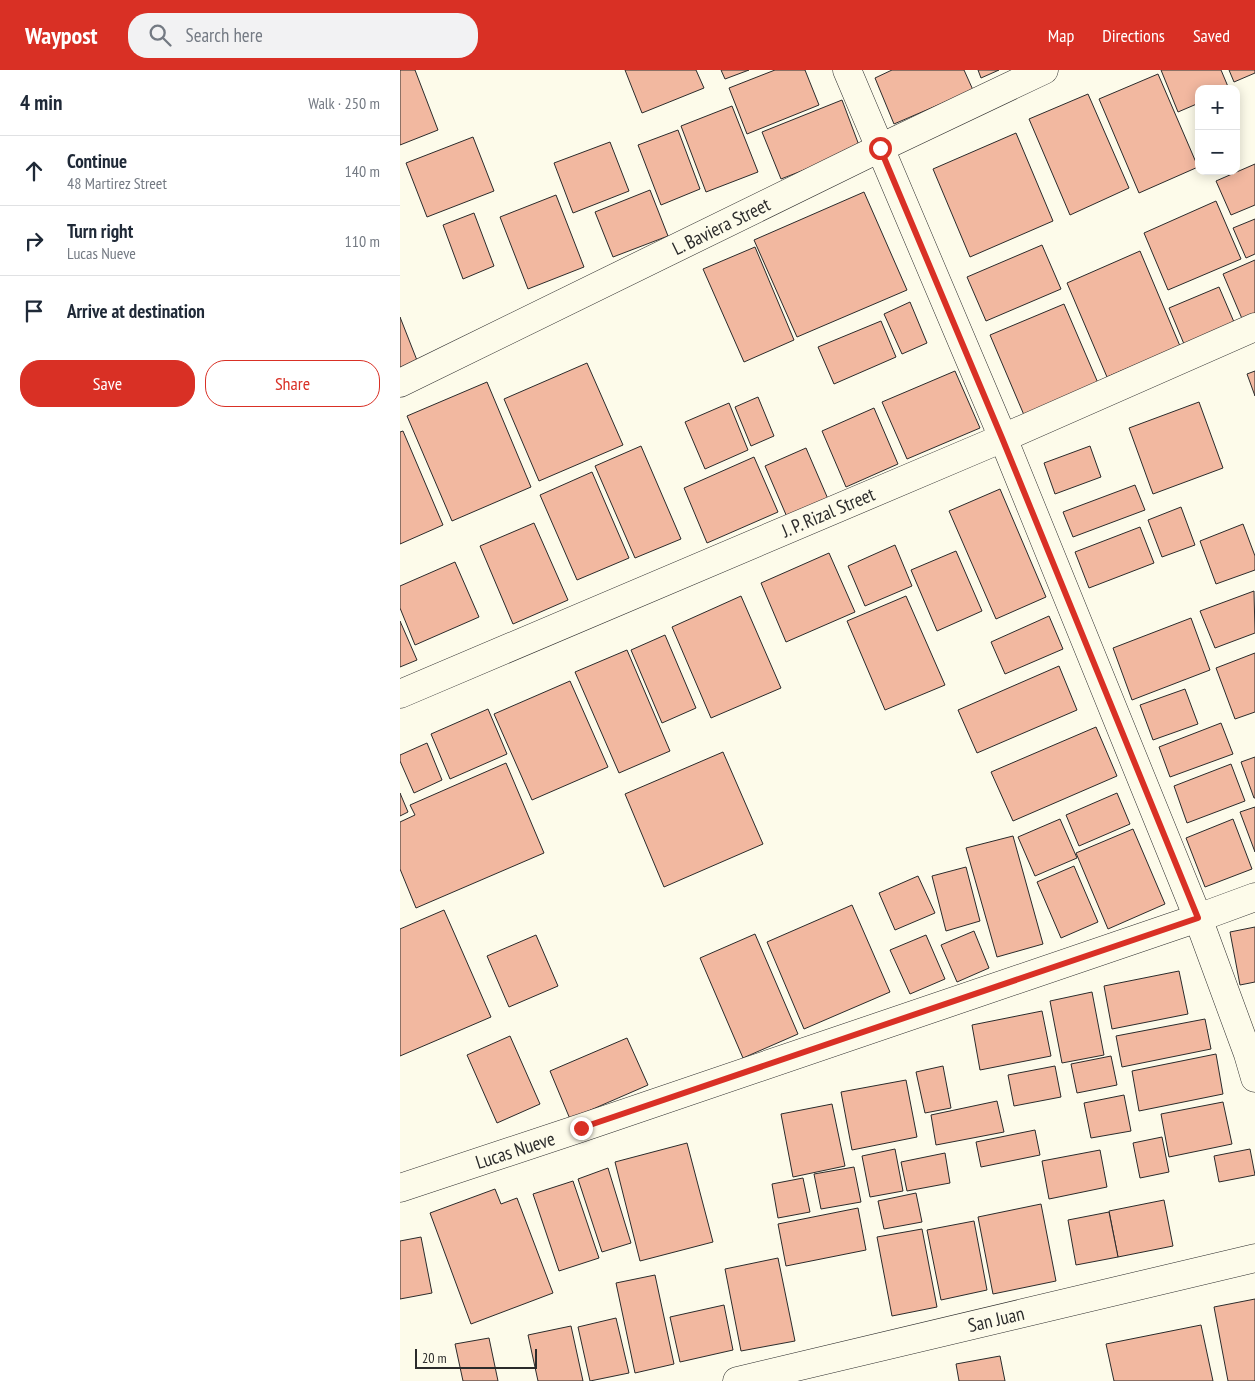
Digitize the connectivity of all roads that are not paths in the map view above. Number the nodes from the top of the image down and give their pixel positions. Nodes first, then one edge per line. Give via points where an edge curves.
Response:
1 (847, 70) edge
2 (1044, 70) edge
3 (880, 148) junction
4 (1255, 328) edge
5 (400, 383) edge
6 (1002, 438) junction
7 (400, 694) edge
8 (1255, 897) edge
9 (1198, 918) junction
10 (1255, 1078) edge
11 (400, 1188) edge
12 (1255, 1258) edge
13 (737, 1381) edge

1 - 3 street
2 - 3 street, L. Baviera Street
3 - 5 street, L. Baviera Street
3 - 6 street
4 - 6 street, J. P. Rizal Street
6 - 7 street, J. P. Rizal Street
6 - 9 street
8 - 9 street, Lucas Nueve
9 - 10 street
9 - 11 street, Lucas Nueve
12 - 13 street, San Juan

